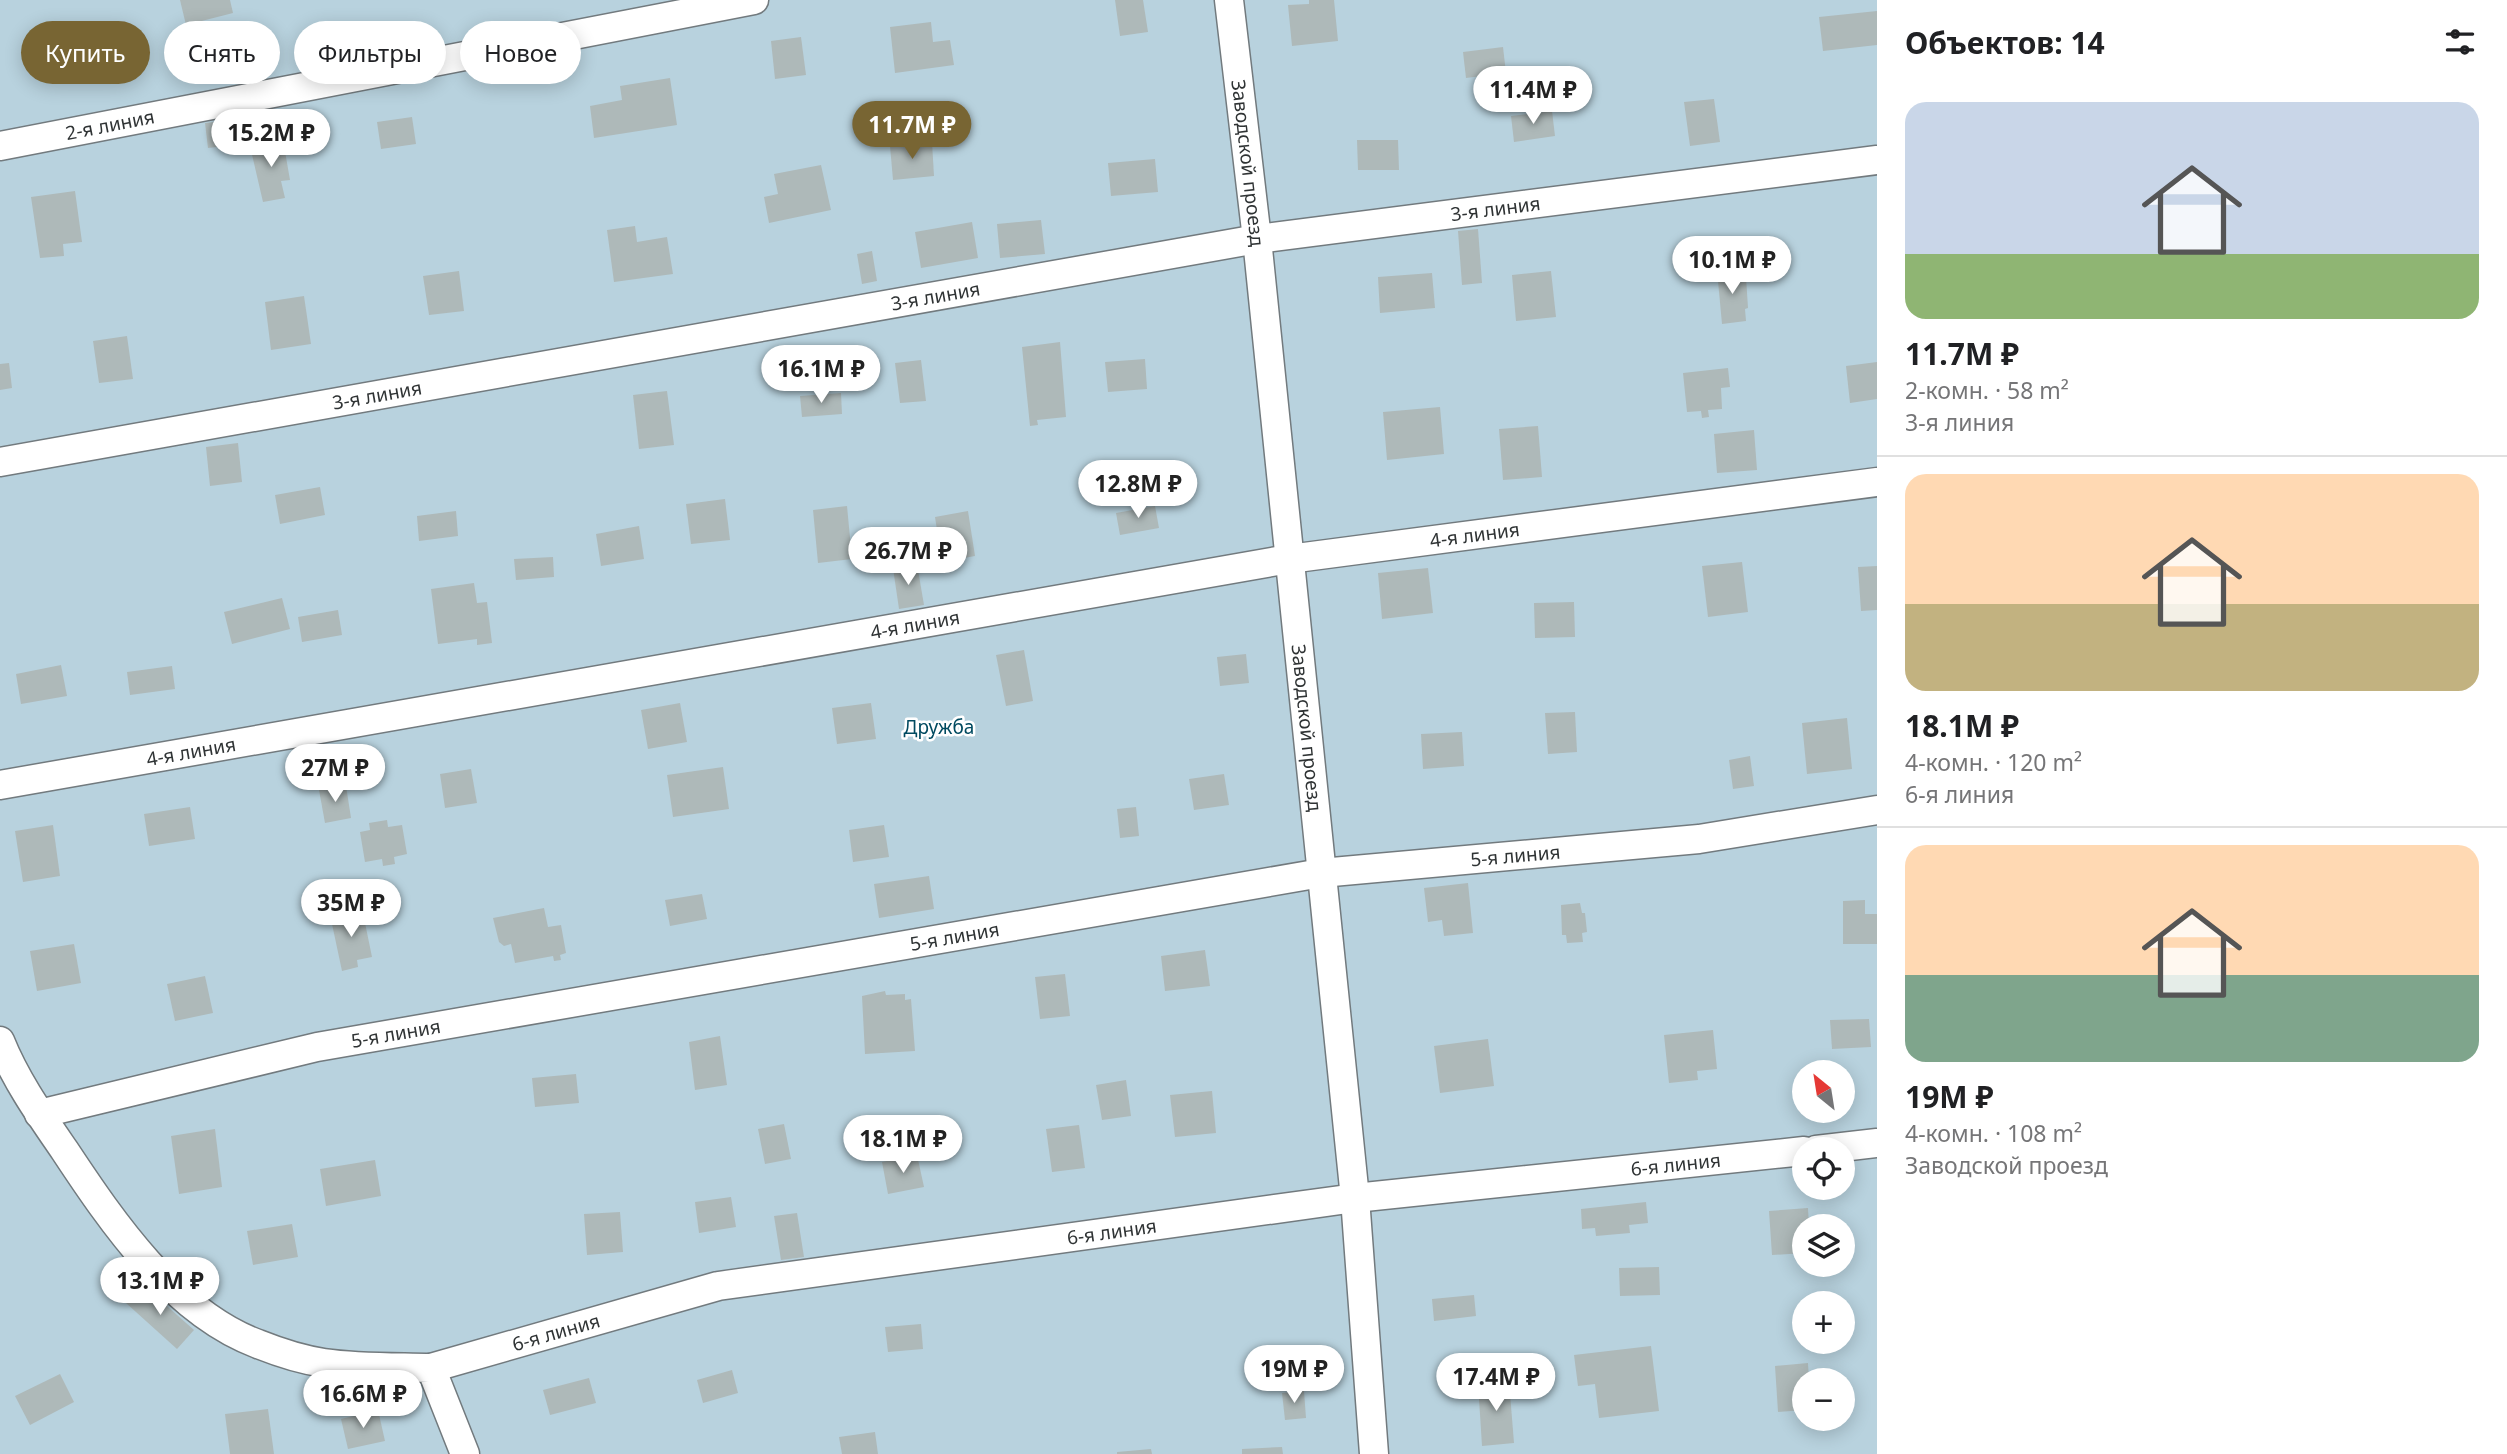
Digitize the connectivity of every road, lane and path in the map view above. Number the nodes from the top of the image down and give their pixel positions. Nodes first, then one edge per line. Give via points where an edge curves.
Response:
1 (754, 0) edge
2 (1229, 0) edge
3 (0, 146) edge
4 (1877, 160) edge
5 (1257, 239) junction
6 (0, 462) edge
7 (1877, 482) edge
8 (1289, 559) junction
9 (0, 785) edge
10 (1877, 810) edge
11 (1321, 873) junction
12 (0, 1041) edge
13 (40, 1114) junction
14 (1877, 1143) edge
15 (1855, 1146) edge
16 (1792, 1152) edge
17 (1355, 1198) junction
18 (431, 1368) junction
19 (465, 1454) edge
20 (1374, 1454) edge

1 - 3 street, 2-я линия
2 - 5 street, Заводской проезд
4 - 5 street, 3-я линия
5 - 6 street, 3-я линия
5 - 8 street, Заводской проезд
7 - 8 street, 4-я линия
8 - 9 street, 4-я линия
8 - 11 street, Заводской проезд
10 - 11 street, 5-я линия via 1699,839
11 - 13 street, 5-я линия via 317,1047
11 - 17 street, Заводской проезд
12 - 13 street, 6-я линия
13 - 18 street, 6-я линия via 104,1210 162,1278 210,1319 256,1344 323,1363
14 - 15 street
16 - 17 street, 6-я линия
17 - 18 street, 6-я линия via 718,1286
17 - 20 street, Заводской проезд
18 - 19 street

